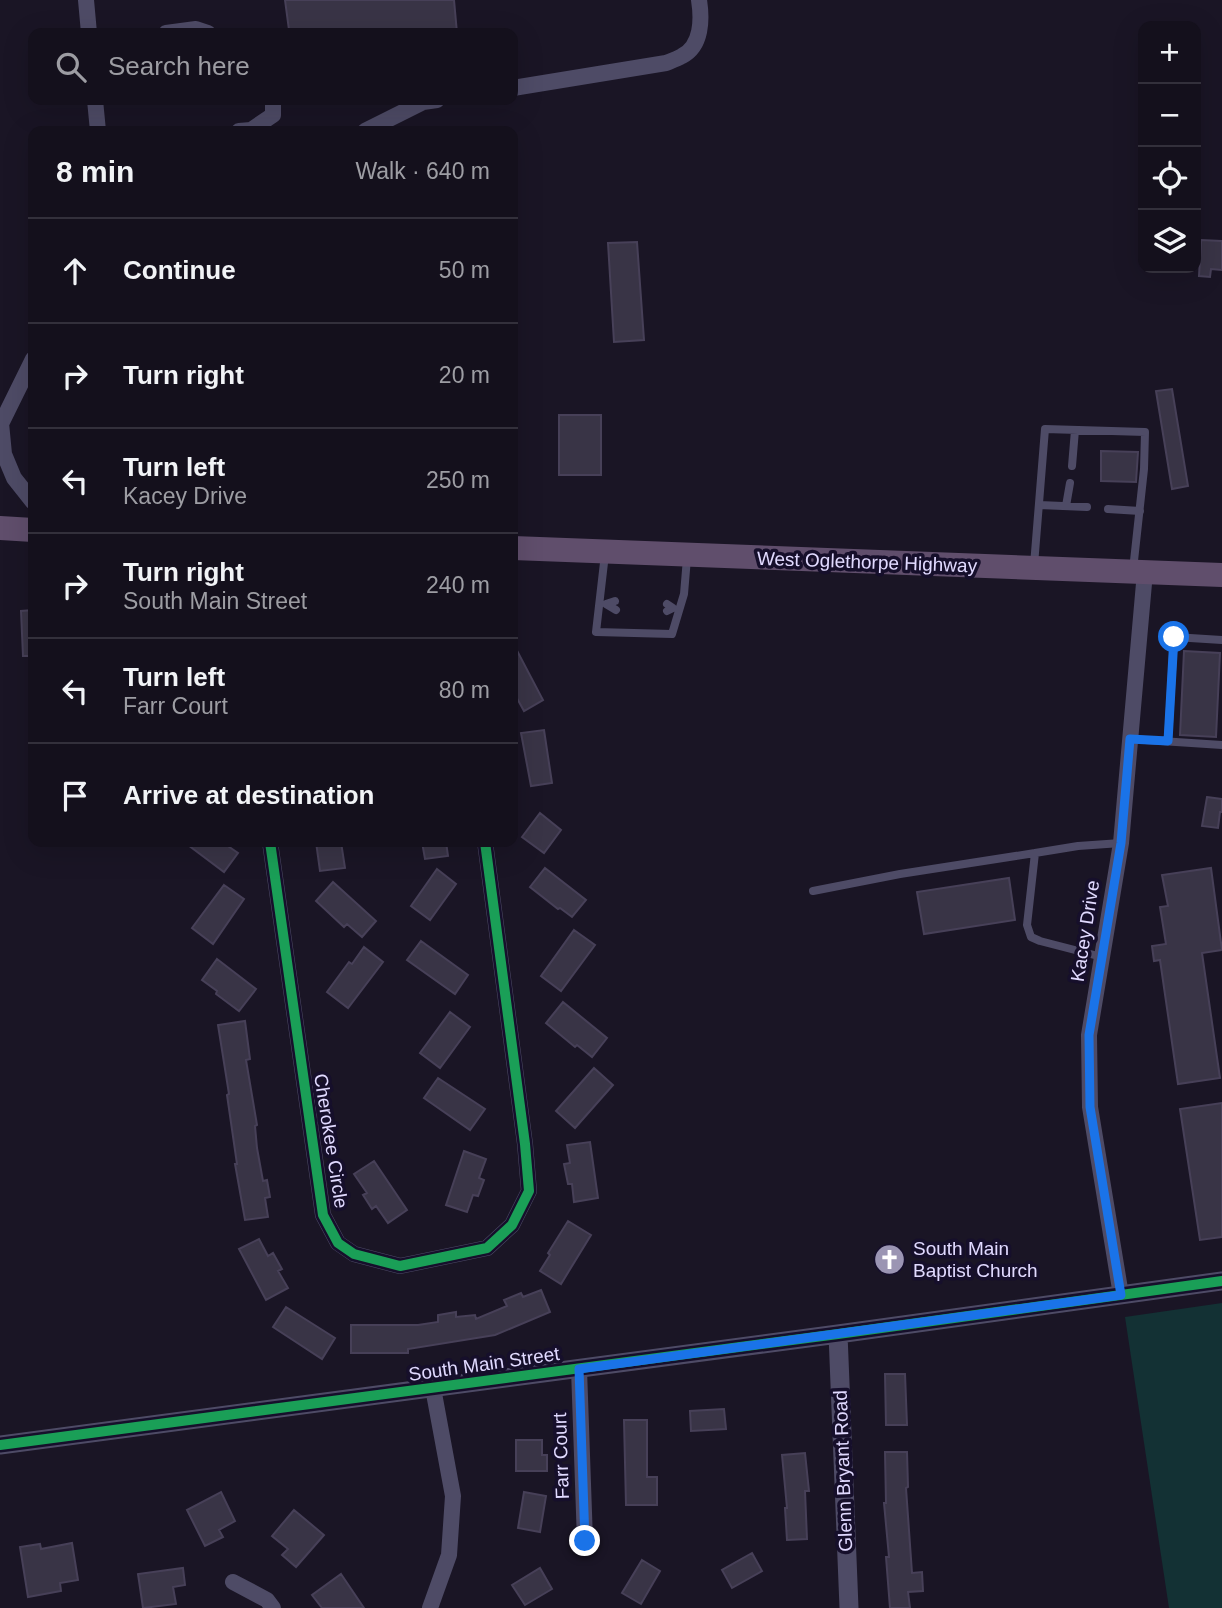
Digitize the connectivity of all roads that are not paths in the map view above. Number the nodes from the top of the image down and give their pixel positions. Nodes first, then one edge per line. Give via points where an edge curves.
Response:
1 (86, 0) edge
2 (699, 0) edge
3 (89, 28) edge
4 (518, 87) edge
5 (95, 105) edge
6 (273, 105) edge
7 (417, 105) edge
8 (98, 126) edge
9 (257, 126) edge
10 (375, 126) edge
11 (28, 369) edge
12 (1, 425) edge
13 (1075, 430) junction
14 (1072, 466) dead end
15 (1070, 483) dead end
16 (28, 496) edge
17 (1039, 505) junction
18 (1066, 506) junction
19 (1087, 507) dead end
20 (1108, 509) dead end
21 (1140, 511) junction
22 (0, 528) edge
23 (28, 530) edge
24 (518, 548) edge
25 (606, 551) junction
26 (688, 555) junction
27 (1034, 568) junction
28 (1139, 572) junction
29 (1222, 575) edge
30 (602, 604) junction
31 (615, 606) dead end
32 (1222, 640) edge
33 (1130, 739) junction
34 (1168, 741) junction
35 (1222, 745) edge
36 (1121, 843) junction
37 (271, 847) edge
38 (486, 847) edge
39 (1035, 853) junction
40 (813, 891) dead end
41 (1102, 957) junction
42 (1222, 1281) edge
43 (1121, 1295) junction
44 (838, 1334) junction
45 (579, 1369) junction
46 (433, 1388) junction
47 (0, 1446) edge
48 (585, 1541) dead end
49 (233, 1582) dead end
50 (273, 1608) edge
51 (430, 1608) edge
52 (849, 1608) edge

1 - 3 street
2 - 4 street via 697,39 685,55 666,63
5 - 8 street
6 - 9 street via 273,115
7 - 10 street
11 - 12 street
12 - 16 street via 4,454
13 - 14 lane
13 - 17 lane via 1045,429
13 - 21 lane via 1145,432
15 - 18 lane
17 - 18 lane
17 - 27 lane
18 - 19 lane
20 - 21 lane
21 - 28 lane
22 - 23 highway
24 - 25 highway, West Oglethorpe Highway
25 - 26 highway, West Oglethorpe Highway
25 - 30 lane
26 - 27 highway, West Oglethorpe Highway
26 - 30 lane via 684,594 672,608 672,634 596,632
27 - 28 highway, West Oglethorpe Highway
28 - 29 highway, West Oglethorpe Highway
28 - 33 street, Kacey Drive
30 - 31 lane
32 - 34 lane via 1174,637
33 - 34 lane
33 - 36 street, Kacey Drive
34 - 35 lane
36 - 39 lane
36 - 41 street, Kacey Drive
37 - 38 street, Cherokee Circle via 323,1215 338,1242 354,1254 400,1266 487,1248 512,1225 528,1191
39 - 40 lane
39 - 41 lane via 1027,925 1031,936
41 - 43 street, Kacey Drive via 1089,1035 1090,1107
42 - 43 street, South Main Street
43 - 44 street, South Main Street
44 - 45 street, South Main Street
44 - 52 street, Glenn Bryant Road
45 - 46 street, South Main Street
45 - 48 street, Farr Court
46 - 47 street, South Main Street
46 - 51 street via 453,1496 449,1555
49 - 50 street

